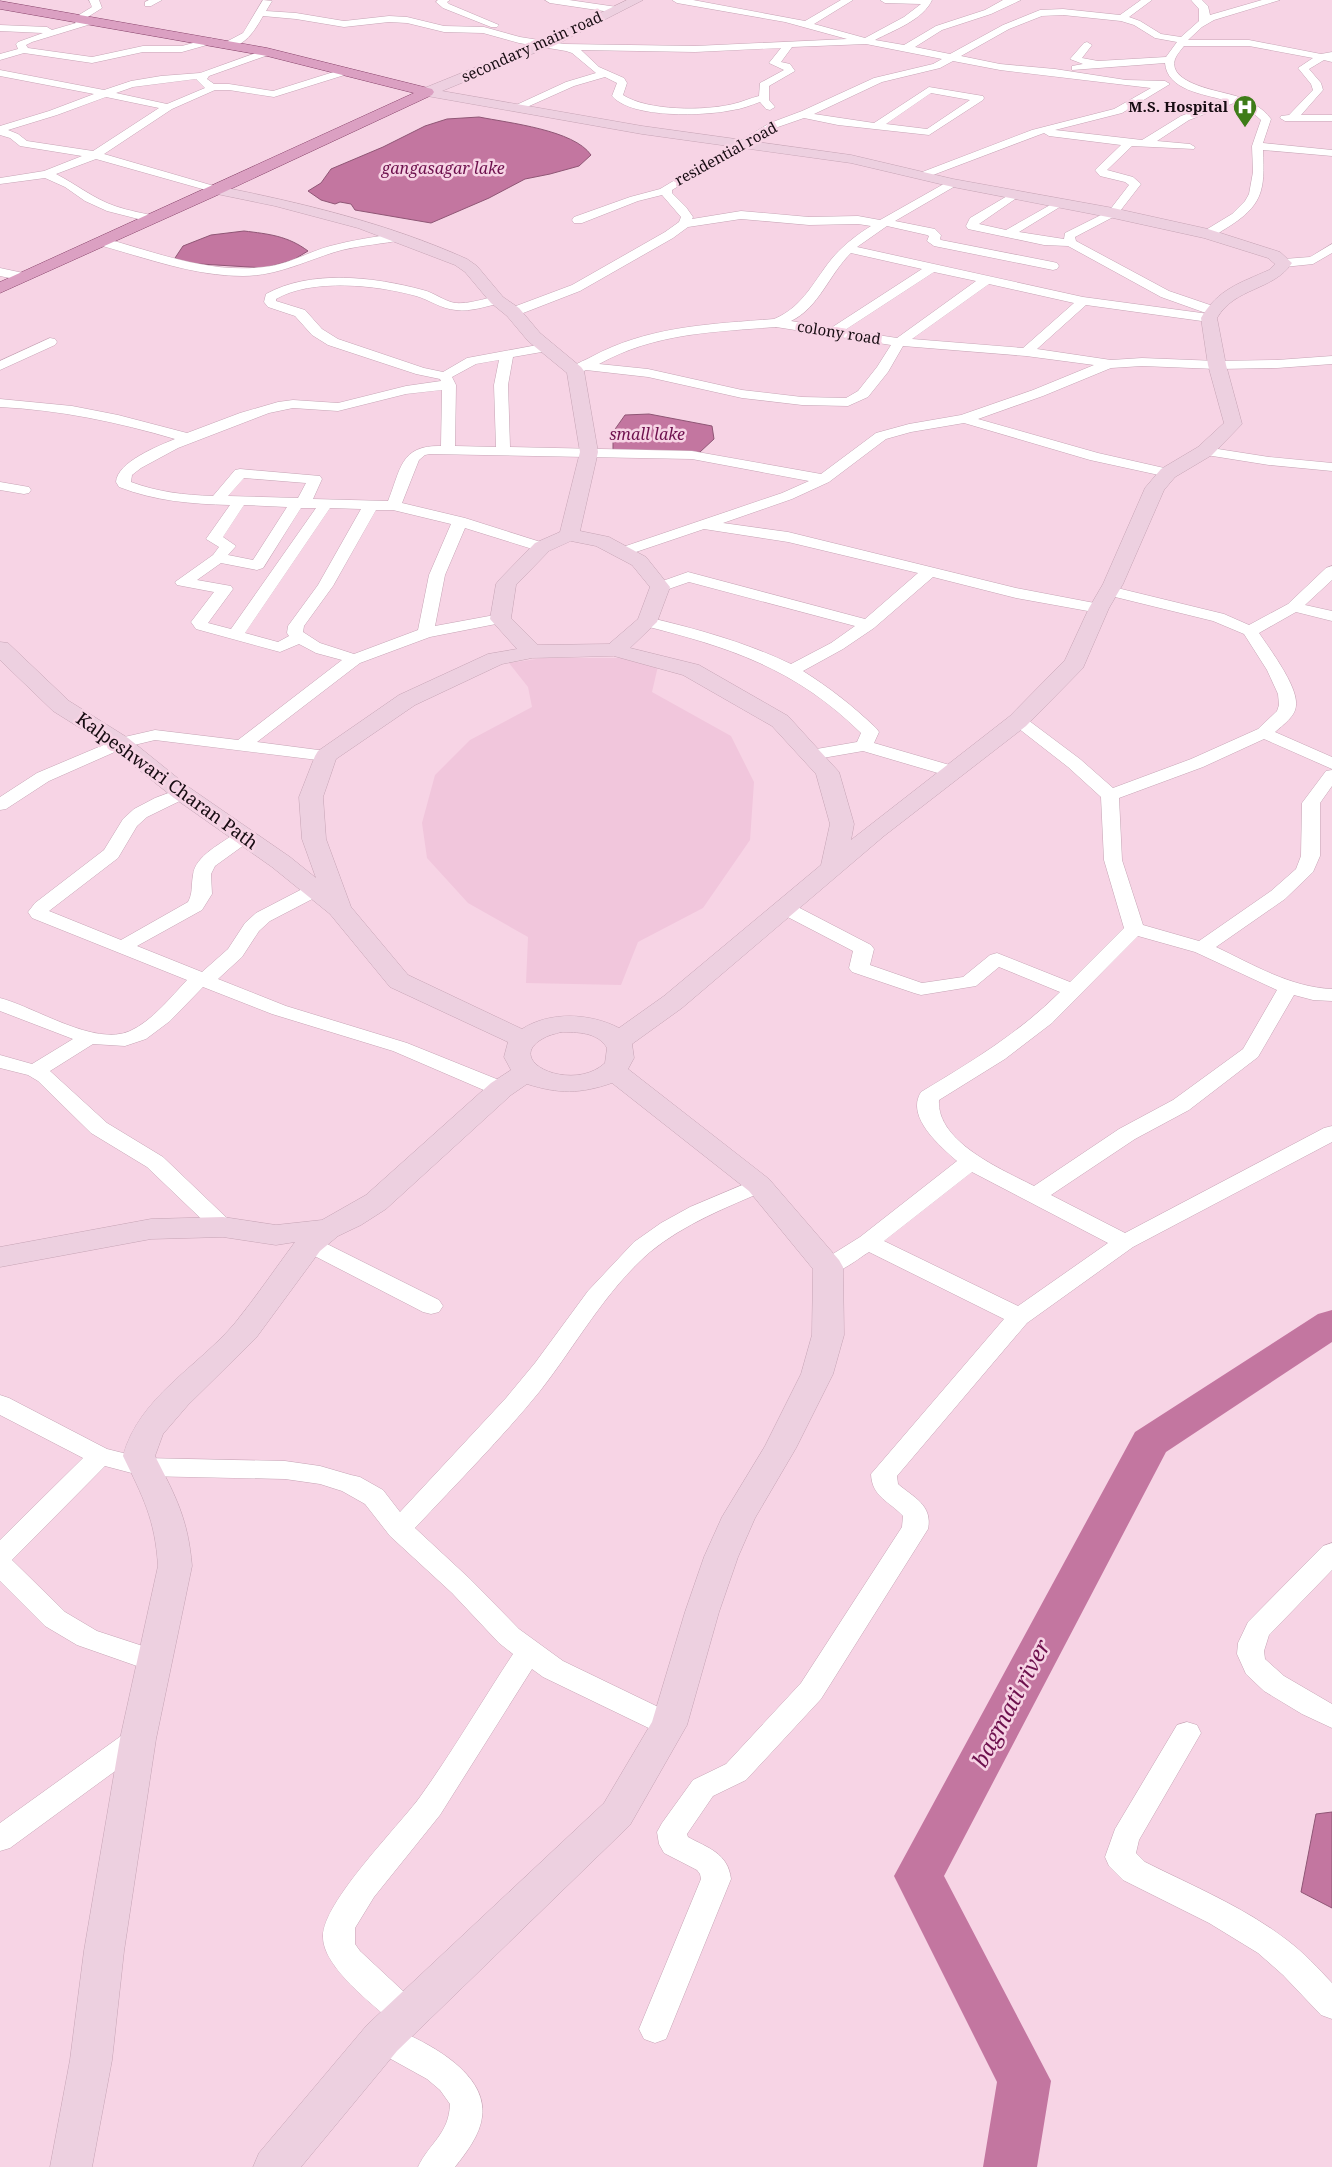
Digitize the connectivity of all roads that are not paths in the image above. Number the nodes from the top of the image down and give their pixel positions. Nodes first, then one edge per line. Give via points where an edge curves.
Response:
1 (94, 0) edge
2 (268, 0) edge
3 (444, 0) edge
4 (550, 0) edge
5 (637, 0) edge
6 (678, 0) edge
7 (848, 0) edge
8 (885, 0) edge
9 (926, 0) edge
10 (1147, 0) edge
11 (1196, 0) edge
12 (1275, 0) edge
13 (992, 4) edge
14 (0, 6) edge
15 (1014, 6) edge
16 (617, 10) junction
17 (260, 13) junction
18 (1040, 13) junction
19 (62, 17) junction
20 (1122, 18) junction
21 (1204, 20) junction
22 (82, 21) junction
23 (807, 24) junction
24 (0, 28) edge
25 (22, 29) junction
26 (57, 31) junction
27 (211, 41) junction
28 (866, 41) junction
29 (1182, 41) junction
30 (560, 43) junction
31 (229, 44) junction
32 (790, 44) junction
33 (542, 45) junction
34 (1087, 45) dead end
35 (907, 48) junction
36 (24, 50) junction
37 (1332, 51) edge
38 (268, 52) junction
39 (954, 56) junction
40 (0, 57) edge
41 (1327, 58) edge
42 (1170, 60) junction
43 (1101, 64) junction
44 (348, 71) junction
45 (1055, 72) junction
46 (0, 73) edge
47 (606, 74) junction
48 (202, 76) junction
49 (1176, 78) junction
50 (1162, 86) junction
51 (211, 87) junction
52 (427, 92) junction
53 (104, 93) junction
54 (764, 98) junction
55 (1235, 99) junction
56 (168, 107) junction
57 (518, 108) junction
58 (802, 114) junction
59 (1293, 117) junction
60 (1332, 118) edge
61 (1266, 119) junction
62 (878, 125) junction
63 (0, 130) edge
64 (1036, 132) junction
65 (741, 143) junction
66 (1129, 143) junction
67 (1144, 144) junction
68 (1190, 146) dead end
69 (1257, 146) junction
70 (1332, 153) edge
71 (95, 155) junction
72 (46, 174) junction
73 (921, 176) junction
74 (0, 181) edge
75 (953, 183) junction
76 (217, 190) junction
77 (665, 190) junction
78 (1014, 195) junction
79 (1059, 203) junction
80 (1113, 213) junction
81 (154, 219) junction
82 (578, 220) dead end
83 (884, 223) junction
84 (684, 224) junction
85 (1007, 234) junction
86 (1208, 234) junction
87 (398, 237) junction
88 (103, 242) junction
89 (1074, 246) junction
90 (848, 248) junction
91 (1332, 248) edge
92 (1284, 263) junction
93 (1053, 266) junction
94 (932, 268) junction
95 (0, 272) edge
96 (24, 277) junction
97 (986, 280) junction
98 (1022, 287) junction
99 (0, 288) edge
100 (497, 300) junction
101 (1083, 301) junction
102 (513, 312) junction
103 (1211, 314) junction
104 (776, 323) junction
105 (833, 332) junction
106 (50, 342) dead end
107 (899, 342) junction
108 (548, 347) junction
109 (1026, 352) junction
110 (506, 355) junction
111 (1332, 360) edge
112 (1109, 364) junction
113 (1217, 365) junction
114 (0, 366) edge
115 (580, 368) junction
116 (447, 381) junction
117 (0, 403) edge
118 (964, 419) junction
119 (188, 438) junction
120 (448, 450) junction
121 (1205, 451) junction
122 (503, 452) junction
123 (588, 452) junction
124 (1332, 467) edge
125 (1168, 473) junction
126 (824, 480) junction
127 (0, 486) edge
128 (24, 490) dead end
129 (216, 501) junction
130 (239, 502) junction
131 (299, 504) junction
132 (326, 504) junction
133 (371, 505) junction
134 (394, 506) junction
135 (460, 521) junction
136 (702, 525) junction
137 (569, 535) junction
138 (542, 547) junction
139 (622, 552) junction
140 (218, 558) junction
141 (930, 571) junction
142 (1332, 571) edge
143 (660, 587) junction
144 (1109, 591) junction
145 (1294, 607) junction
146 (1099, 608) junction
147 (1332, 616) edge
148 (500, 619) junction
149 (647, 622) junction
150 (868, 625) junction
151 (1250, 631) junction
152 (426, 633) junction
153 (234, 635) junction
154 (299, 638) junction
155 (0, 648) edge
156 (614, 650) junction
157 (532, 652) junction
158 (354, 659) junction
159 (791, 671) junction
160 (1018, 720) junction
161 (1264, 733) junction
162 (120, 742) junction
163 (242, 745) junction
164 (864, 746) junction
165 (811, 755) junction
166 (326, 756) junction
167 (1332, 764) edge
168 (954, 772) junction
169 (1332, 775) edge
170 (182, 793) junction
171 (1110, 795) junction
172 (0, 806) edge
173 (244, 836) junction
174 (833, 866) junction
175 (316, 890) junction
176 (784, 908) junction
177 (339, 909) junction
178 (1134, 929) junction
179 (122, 947) junction
180 (1202, 948) junction
181 (203, 979) junction
182 (1288, 988) junction
183 (1073, 990) junction
184 (1332, 995) edge
185 (0, 1004) edge
186 (91, 1037) junction
187 (524, 1040) junction
188 (615, 1056) junction
189 (0, 1061) edge
190 (35, 1071) junction
191 (526, 1072) junction
192 (501, 1089) junction
193 (1332, 1132) edge
194 (970, 1162) junction
195 (759, 1185) junction
196 (1035, 1195) junction
197 (223, 1227) junction
198 (318, 1237) junction
199 (868, 1242) junction
200 (1125, 1242) junction
201 (0, 1257) edge
202 (828, 1267) junction
203 (431, 1306) dead end
204 (1019, 1317) junction
205 (0, 1404) edge
206 (100, 1456) junction
207 (144, 1467) junction
208 (399, 1529) junction
209 (1332, 1553) edge
210 (0, 1556) edge
211 (0, 1564) edge
212 (529, 1651) junction
213 (154, 1661) junction
214 (1332, 1716) edge
215 (669, 1725) junction
216 (1187, 1733) dead end
217 (138, 1739) junction
218 (0, 1839) edge
219 (1332, 2005) edge
220 (407, 2015) junction
221 (655, 2029) dead end
222 (382, 2038) junction
223 (71, 2167) edge
224 (274, 2167) edge
225 (435, 2167) edge

1 - 22 street via 98,8
2 - 17 street
3 - 30 street via 442,4 489,24
4 - 16 street
5 - 16 street, secondary main road
6 - 23 street
7 - 23 street
8 - 9 street
9 - 28 street via 924,6 906,19
10 - 20 street
11 - 21 street via 1205,9
12 - 21 street
13 - 15 street
13 - 35 street via 939,28
14 - 19 main road
15 - 18 street
16 - 30 street, secondary main road
17 - 31 street via 247,35
17 - 33 street via 344,24 407,20 444,29 484,30
18 - 20 street
18 - 39 street, residential road via 1006,27
19 - 22 main road
19 - 25 street
20 - 29 street via 1158,36
21 - 29 street
22 - 26 street
22 - 27 main road
23 - 28 street
24 - 25 street
25 - 26 street
26 - 36 street via 21,44
27 - 31 main road
27 - 36 street via 182,49 143,49 92,60
28 - 32 street
28 - 35 street
29 - 41 street via 1250,42
29 - 42 street
30 - 32 street via 695,50
30 - 33 street, secondary main road
30 - 47 street
31 - 38 main road
32 - 54 street via 774,64 786,66 790,71 764,85
33 - 52 street, secondary main road
34 - 43 street via 1075,59
35 - 39 street
36 - 40 street
37 - 41 street
38 - 44 main road
38 - 48 street
39 - 45 street via 1010,68
39 - 58 street, residential road via 936,66 878,80
41 - 59 street via 1303,68 1318,90
42 - 43 street
42 - 49 street via 1170,70
43 - 45 street
44 - 51 street via 274,94
44 - 52 main road
45 - 50 street
46 - 53 street
47 - 54 street via 622,83 617,96 621,100 638,105 677,110 705,109
47 - 57 street via 570,84
48 - 51 street via 201,79
48 - 53 street via 140,82
49 - 50 street
49 - 55 street
50 - 64 street via 1118,111
51 - 56 street
52 - 57 street
52 - 76 main road
53 - 56 street
53 - 63 street
54 - 58 street via 767,105 781,112
55 - 61 street via 1254,108
55 - 67 street via 1185,118
56 - 71 street
57 - 65 street via 642,130
58 - 62 street via 838,122
58 - 65 street, residential road
59 - 60 street
59 - 61 street
61 - 69 street
62 - 62 street via 929,132 979,98 929,90
63 - 71 street via 28,145
64 - 66 street
64 - 73 street
65 - 73 street via 851,159
65 - 77 street, residential road
66 - 67 street
66 - 80 street via 1101,170 1104,174 1128,179 1135,184
67 - 68 street
69 - 70 street
69 - 86 street via 1259,173 1254,199 1240,215
71 - 72 street
71 - 76 street
72 - 74 street
72 - 81 street via 111,209
73 - 75 street
75 - 78 street
75 - 83 street
76 - 81 main road
76 - 87 street via 363,224
77 - 82 street
77 - 84 street, residential road via 686,210
78 - 79 street
78 - 85 street via 971,225
79 - 80 street
79 - 85 street
80 - 86 street
80 - 89 street via 1070,236
81 - 88 main road
83 - 84 street via 741,215
83 - 90 street
83 - 93 street via 932,232 935,234 933,241 938,243
84 - 102 street via 576,288
85 - 89 street
86 - 92 street via 1274,255
87 - 88 street via 336,248 276,269 256,271 205,268
87 - 100 street via 441,253 471,269
88 - 96 main road
89 - 93 street
89 - 103 street via 1165,294
90 - 94 street
90 - 104 street via 800,311
91 - 92 street via 1313,260
92 - 103 street via 1275,272 1228,295
93 - 98 street
94 - 97 street
94 - 105 street
95 - 96 street
96 - 99 main road
97 - 98 street
97 - 107 street
98 - 101 street
100 - 102 street
100 - 116 street via 451,306 423,293 404,289 330,282 300,286 270,297 272,304 300,313 317,332 333,342
101 - 103 street
101 - 109 street
102 - 108 street via 534,337
103 - 113 street
104 - 105 street, colony road
104 - 115 street, colony road via 656,336 612,351
105 - 107 street, colony road
106 - 114 street
107 - 109 street, colony road
107 - 115 street via 863,394 855,400 838,403 742,394 648,373
108 - 110 street
108 - 115 street
109 - 112 street, colony road
110 - 116 street via 472,362
110 - 122 street via 501,386
111 - 113 street
112 - 113 street
112 - 118 street
113 - 121 street via 1233,424
115 - 123 street
116 - 119 street via 338,407 294,403 276,406
116 - 120 street
117 - 119 street via 87,412
118 - 125 street via 1076,452
118 - 126 street via 881,436
119 - 129 street via 137,464 123,478 124,484 147,493
120 - 122 street
120 - 134 street via 425,451 413,458
121 - 124 street
121 - 125 street
122 - 123 street
123 - 126 street via 692,455
123 - 137 street
125 - 144 street via 1155,488
126 - 136 street
127 - 128 street
129 - 130 street
129 - 131 street via 240,473 315,479
130 - 131 street
130 - 140 street via 214,539 228,546
131 - 132 street
131 - 140 street via 257,565
132 - 133 street
132 - 153 street
133 - 134 street
133 - 154 street via 326,586 296,626 295,633
134 - 135 street
135 - 138 street
135 - 152 street via 437,575
136 - 139 street
136 - 141 street via 788,537
137 - 138 street
137 - 139 street via 602,541
138 - 148 street via 506,584
139 - 143 street via 638,560
140 - 153 street via 183,582 225,589 199,622 202,626
141 - 146 street via 1016,593
141 - 150 street
142 - 145 street
143 - 149 street
143 - 150 street via 688,578
144 - 146 street
144 - 151 street via 1218,618
145 - 147 street
145 - 151 street
146 - 160 street via 1075,663
148 - 152 street
148 - 157 street
149 - 156 street
149 - 159 street via 713,638 761,655
150 - 159 street
151 - 161 street via 1275,670 1288,705 1285,713
152 - 158 street
153 - 154 street via 280,647
154 - 158 street
155 - 162 street, Kalpeshwari Charan Path via 61,706
156 - 157 street
156 - 165 street via 691,670 780,721
157 - 166 street via 496,659 407,700
158 - 163 street
159 - 164 street via 850,710 870,732
160 - 168 street
160 - 171 street
161 - 167 street
161 - 171 street via 1197,763
162 - 163 street via 155,735
162 - 170 street, Kalpeshwari Charan Path
162 - 172 street via 43,777
163 - 166 street
164 - 165 street
164 - 168 street
165 - 174 street via 827,772 842,824
166 - 177 street via 311,797 314,839
168 - 174 street
169 - 180 street via 1311,801 1309,826 1312,850 1309,865 1302,875
170 - 173 street, Kalpeshwari Charan Path
170 - 179 street via 139,814 111,854 38,912 43,917
171 - 178 street via 1114,860
173 - 175 street, Kalpeshwari Charan Path
173 - 179 street via 207,864 202,874 202,894 195,906
174 - 176 street
175 - 177 street, Kalpeshwari Charan Path
175 - 181 street via 263,918 252,927 235,953
176 - 183 street via 864,949 859,968 921,989 969,982 996,959
176 - 188 street
177 - 187 street via 399,981
178 - 180 street
178 - 183 street
179 - 181 street
180 - 182 street
181 - 186 street via 138,1036 115,1041
181 - 192 street via 279,1010 400,1047
182 - 184 street
182 - 196 street via 1251,1053 1181,1105 1128,1134
183 - 194 street via 1045,1019 1017,1041 929,1097 926,1107 929,1117
185 - 186 street
186 - 190 street
187 - 188 street via 545,1027 573,1024 600,1029 610,1035
187 - 191 street via 517,1056
188 - 191 street via 591,1082 570,1085 548,1083
188 - 195 street
189 - 190 street
190 - 197 street via 99,1128 155,1162
191 - 192 street
192 - 198 street via 376,1202
193 - 200 street
194 - 196 street
194 - 199 street
195 - 202 street
195 - 208 street via 686,1218 642,1248 602,1291 530,1386
196 - 200 street
197 - 198 street
197 - 201 street via 151,1229
198 - 203 street
198 - 207 street via 245,1331 152,1426 139,1456
199 - 202 street
199 - 204 street
200 - 204 street
202 - 215 street via 828,1335 817,1374 780,1448 739,1517 721,1557
204 - 221 street via 884,1474 882,1482 886,1488 912,1508 918,1522 811,1691 736,1772 703,1788 675,1826 672,1832 674,1844 708,1861 714,1867 716,1880
205 - 206 street
206 - 207 street
206 - 210 street
207 - 208 street via 286,1470 320,1474 351,1484 374,1497
207 - 213 street via 165,1509 174,1538 175,1566
208 - 212 street via 509,1636
209 - 214 street via 1258,1629 1251,1644 1250,1658 1258,1670 1274,1683
211 - 213 street via 56,1619 86,1638
212 - 215 street via 553,1669
212 - 220 street via 430,1806 363,1888 340,1924 340,1948 349,1961
213 - 217 street
215 - 220 street via 617,1814
216 - 219 street via 1125,1838 1120,1857 1134,1871 1269,1944
217 - 218 street
217 - 223 street via 104,1951 91,2060
220 - 222 street
222 - 224 street
222 - 225 street via 446,2074 462,2089 468,2104 466,2117

